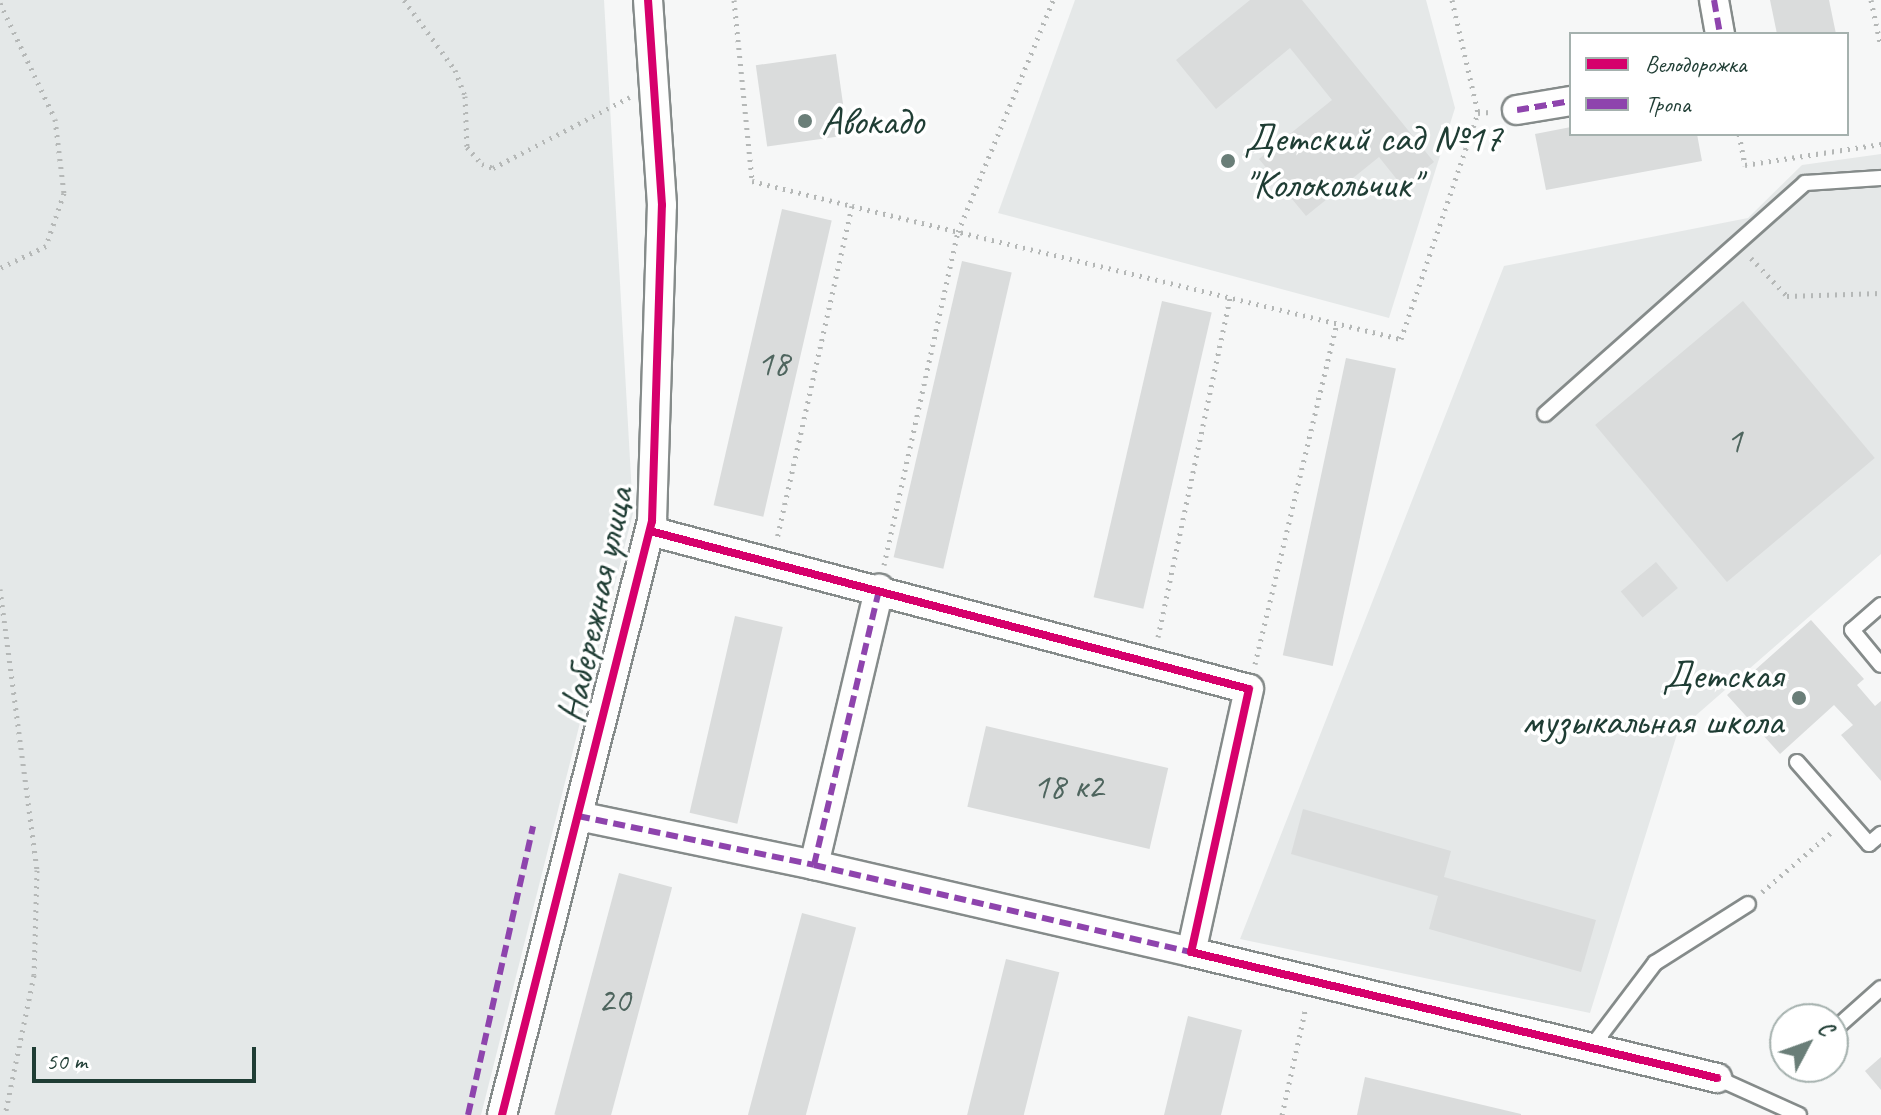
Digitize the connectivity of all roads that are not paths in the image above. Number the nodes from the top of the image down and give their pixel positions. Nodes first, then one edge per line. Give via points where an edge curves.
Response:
1 (648, 0) edge
2 (1714, 0) edge
3 (1720, 32) edge
4 (1569, 101) edge
5 (1517, 110) road end
6 (1881, 178) edge
7 (1545, 414) dead end
8 (650, 531) junction
9 (879, 589) junction
10 (1881, 605) edge
11 (1881, 665) edge
12 (1797, 762) dead end
13 (578, 816) junction
14 (1881, 834) edge
15 (814, 865) junction
16 (1748, 904) road end
17 (1191, 952) junction
18 (1881, 988) edge
19 (1849, 1016) edge
20 (1593, 1045) junction
21 (1717, 1078) joint
22 (502, 1115) edge
23 (1799, 1115) edge

1 - 8 street, Набережная улица via 662,205
2 - 3 street
4 - 5 street
6 - 7 lane via 1805,183
8 - 9 street
8 - 13 street, Набережная улица
9 - 15 street
9 - 17 street via 1249,689
10 - 11 lane via 1852,630
12 - 14 lane via 1869,844
13 - 15 street
13 - 22 street, Набережная улица
15 - 17 street
16 - 20 lane via 1655,963
17 - 20 street
18 - 19 lane
20 - 21 street
21 - 23 lane

